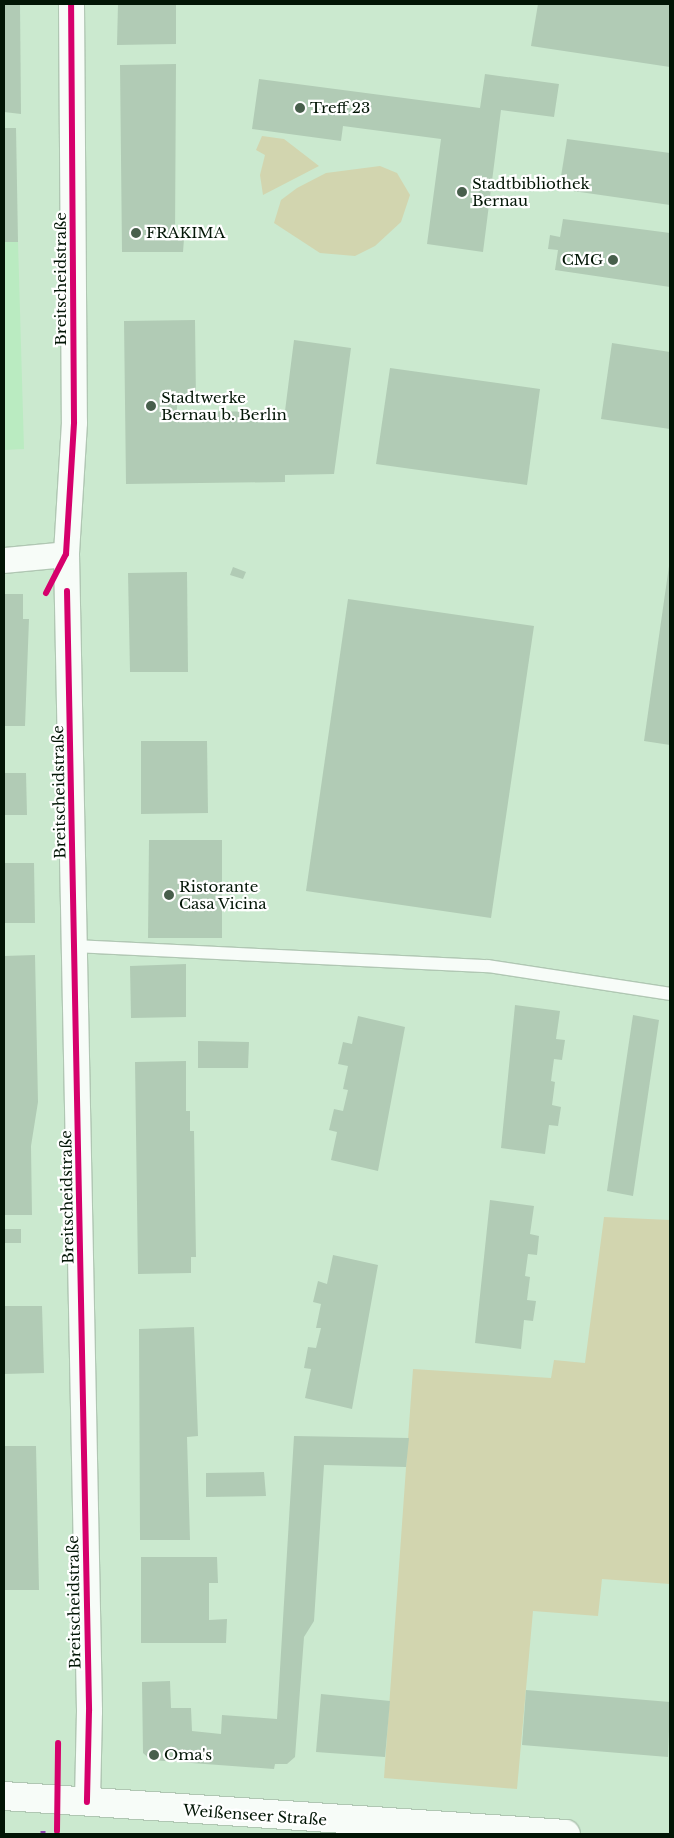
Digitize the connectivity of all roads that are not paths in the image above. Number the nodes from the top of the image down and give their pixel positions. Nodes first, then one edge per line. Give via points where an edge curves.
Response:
1 (70, 4) edge
2 (66, 554) junction
3 (4, 560) edge
4 (75, 946) junction
5 (670, 994) edge
6 (4, 1796) edge
7 (86, 1802) junction
8 (566, 1834) edge

1 - 2 street, Breitscheidstraße via 74,422
2 - 3 street
2 - 4 street, Breitscheidstraße
4 - 5 lane via 488,966
4 - 7 street, Breitscheidstraße via 89,1712
6 - 7 main road, Weißenseer Straße
7 - 8 main road, Weißenseer Straße

